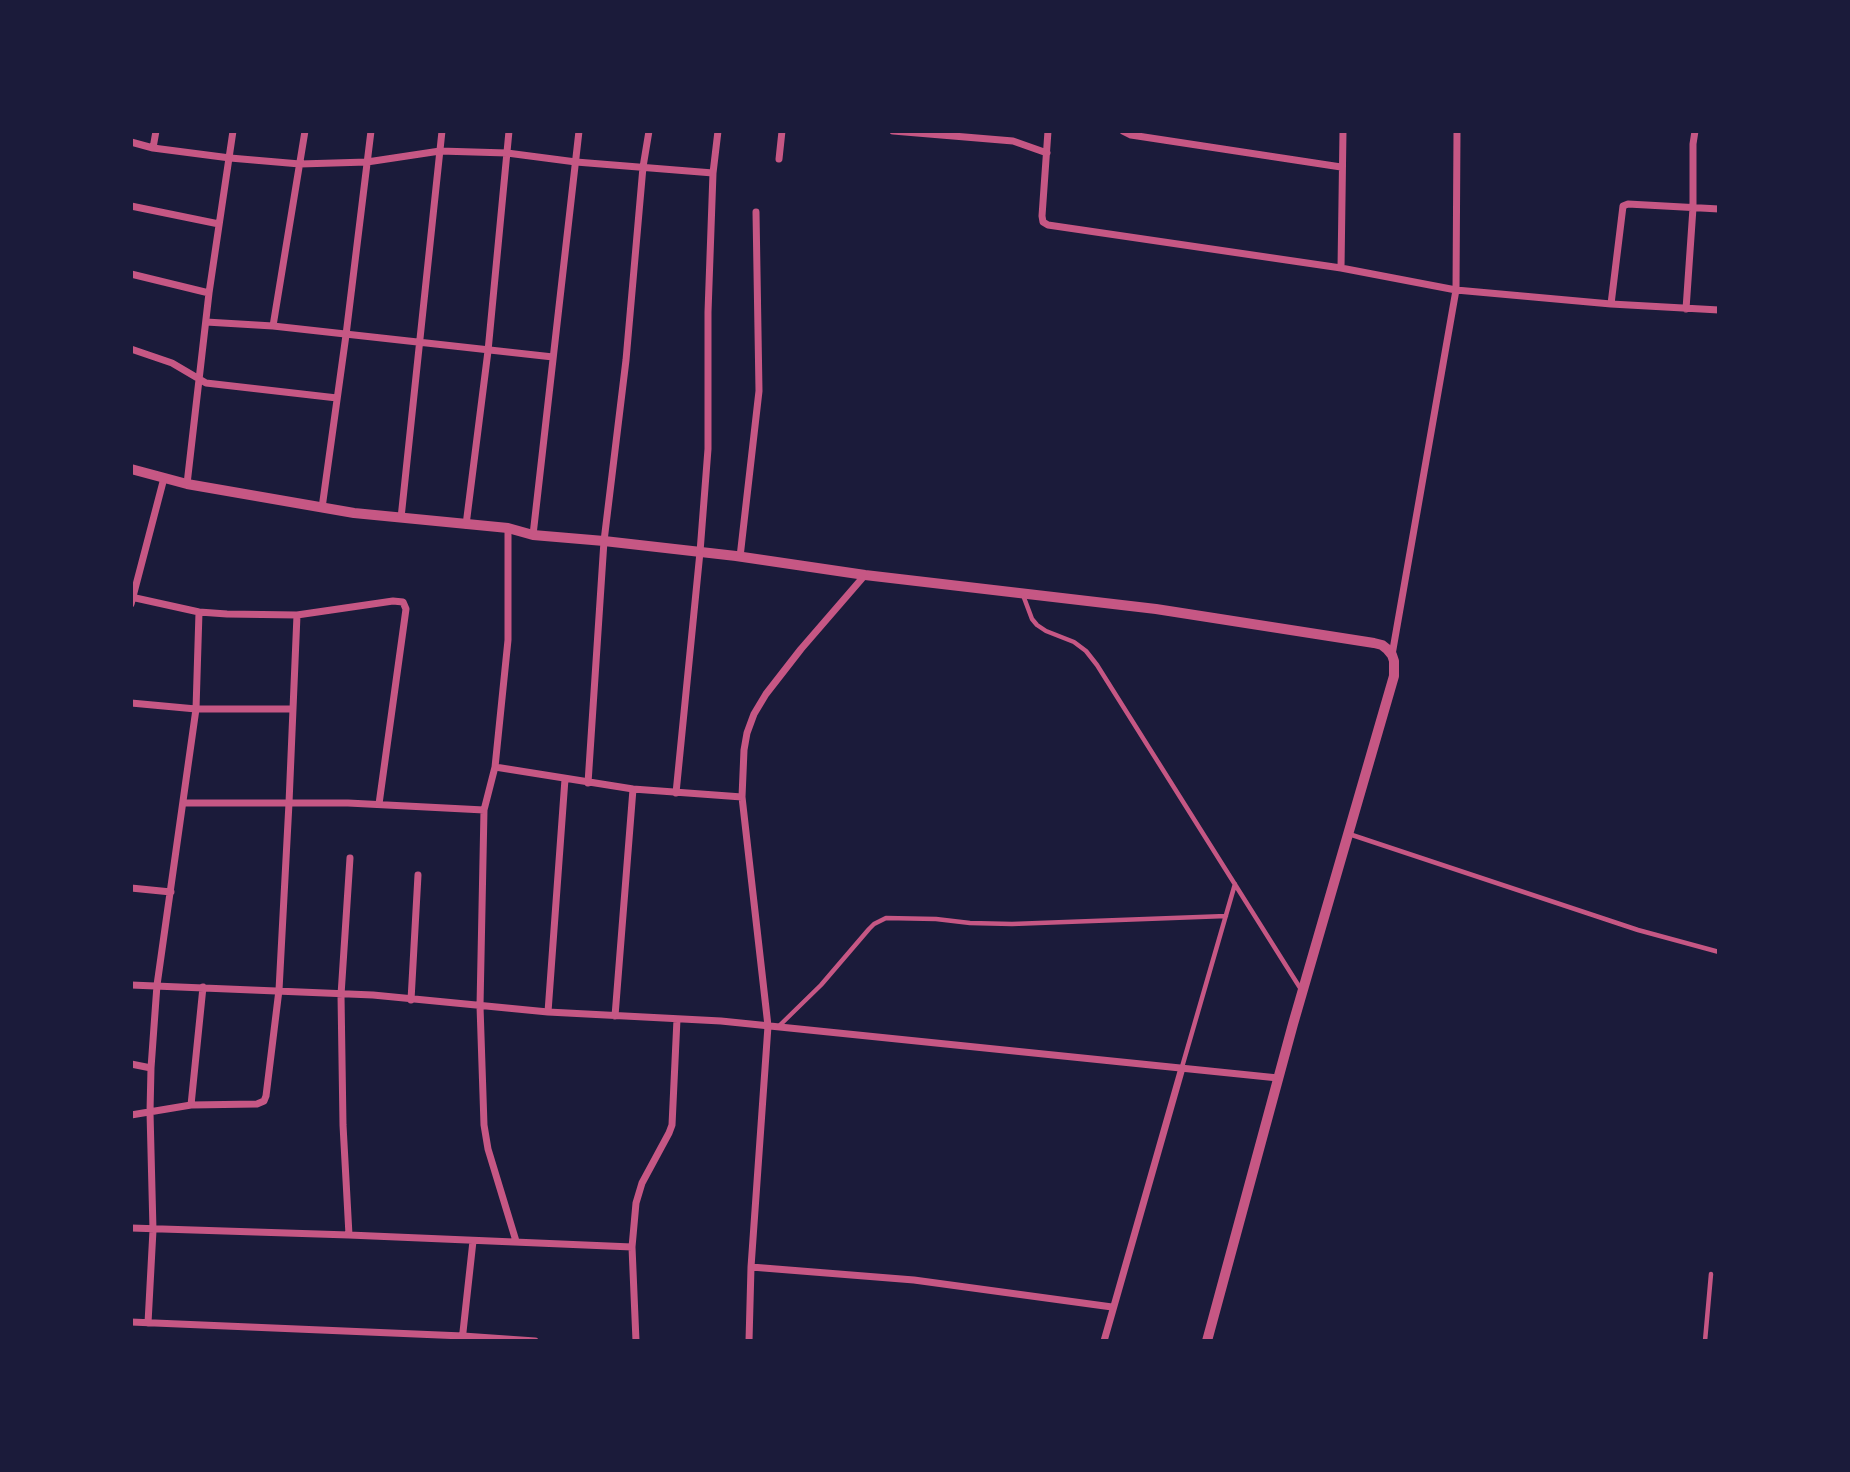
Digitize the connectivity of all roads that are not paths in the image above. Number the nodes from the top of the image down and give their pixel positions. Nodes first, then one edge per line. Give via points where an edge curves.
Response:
1 (156, 131) edge
2 (233, 131) edge
3 (304, 131) edge
4 (371, 131) edge
5 (442, 131) edge
6 (509, 131) edge
7 (579, 131) edge
8 (649, 131) edge
9 (718, 131) edge
10 (782, 131) edge
11 (893, 131) edge
12 (1006, 131) edge
13 (1048, 131) edge
14 (1123, 131) edge
15 (1343, 131) edge
16 (1457, 131) edge
17 (1695, 131) edge
18 (975, 135) edge
19 (1013, 141) junction
20 (131, 142) edge
21 (153, 148) junction
22 (440, 151) junction
23 (507, 153) junction
24 (1047, 153) junction
25 (230, 158) junction
26 (779, 159) dead end
27 (367, 162) junction
28 (576, 162) junction
29 (300, 164) junction
30 (643, 167) junction
31 (1342, 167) junction
32 (713, 173) junction
33 (131, 206) edge
34 (1693, 208) junction
35 (1719, 209) edge
36 (756, 212) dead end
37 (219, 225) junction
38 (1341, 268) junction
39 (131, 274) edge
40 (1456, 290) junction
41 (209, 293) junction
42 (1611, 304) junction
43 (1686, 309) junction
44 (1719, 310) edge
45 (205, 322) junction
46 (273, 326) junction
47 (346, 335) junction
48 (419, 343) junction
49 (131, 349) edge
50 (488, 351) junction
51 (554, 357) junction
52 (199, 380) junction
53 (337, 398) junction
54 (131, 469) edge
55 (164, 478) junction
56 (187, 484) junction
57 (323, 508) junction
58 (401, 518) junction
59 (466, 525) junction
60 (508, 528) junction
61 (533, 535) junction
62 (604, 541) junction
63 (700, 552) junction
64 (740, 557) junction
65 (865, 575) junction
66 (1022, 594) junction
67 (132, 599) edge
68 (199, 612) junction
69 (297, 615) junction
70 (1392, 654) junction
71 (131, 703) edge
72 (196, 709) junction
73 (293, 709) junction
74 (495, 767) junction
75 (565, 779) junction
76 (588, 783) junction
77 (633, 789) junction
78 (676, 793) junction
79 (742, 797) junction
80 (183, 803) junction
81 (289, 803) junction
82 (379, 804) junction
83 (484, 810) junction
84 (1348, 834) junction
85 (350, 858) dead end
86 (418, 876) dead end
87 (1235, 884) junction
88 (131, 888) edge
89 (171, 892) junction
90 (1226, 916) junction
91 (1719, 952) edge
92 (131, 985) edge
93 (158, 985) junction
94 (203, 987) junction
95 (279, 990) junction
96 (1302, 992) junction
97 (341, 995) junction
98 (411, 1000) junction
99 (480, 1006) junction
100 (548, 1012) junction
101 (615, 1016) junction
102 (677, 1019) junction
103 (768, 1026) junction
104 (778, 1027) junction
105 (131, 1064) edge
106 (151, 1068) junction
107 (1182, 1068) junction
108 (1278, 1078) junction
109 (191, 1105) junction
110 (150, 1112) junction
111 (131, 1115) edge
112 (131, 1228) edge
113 (153, 1230) junction
114 (349, 1235) junction
115 (473, 1241) junction
116 (516, 1241) junction
117 (632, 1247) junction
118 (751, 1268) junction
119 (1711, 1274) dead end
120 (1112, 1307) junction
121 (131, 1322) edge
122 (148, 1323) junction
123 (462, 1338) edge
124 (536, 1341) edge
125 (636, 1341) edge
126 (749, 1341) edge
127 (1104, 1341) edge
128 (1207, 1341) edge
129 (1705, 1341) edge

1 - 21 street
2 - 25 street
3 - 29 street
4 - 27 street
5 - 22 street
6 - 23 street
7 - 28 street
8 - 30 street
9 - 32 street
10 - 26 street
11 - 18 street
12 - 19 street
13 - 24 street
14 - 31 street
15 - 31 street
16 - 40 street
17 - 34 street
18 - 19 street
19 - 24 street
20 - 21 street
21 - 25 street
22 - 23 street
22 - 27 street
22 - 48 street
23 - 28 street
23 - 50 street
24 - 38 street via 1042,216 1048,225
25 - 29 street
25 - 37 street
27 - 29 street
27 - 47 street
28 - 30 street
28 - 51 street
29 - 46 street
30 - 32 street
30 - 62 street
31 - 38 street
32 - 63 street via 708,437
33 - 37 street
34 - 35 street
34 - 42 street via 1623,206
34 - 43 street
36 - 64 street via 759,391
37 - 41 street
38 - 40 street
39 - 41 street
40 - 42 street
40 - 70 street
41 - 45 street
42 - 43 street
43 - 44 street
45 - 46 street
45 - 52 street
46 - 47 street
47 - 48 street
47 - 53 street
48 - 50 street
48 - 58 street
49 - 52 street via 172,363
50 - 51 street
50 - 59 street
51 - 61 street
52 - 53 street
52 - 56 street
53 - 57 street
54 - 55 street
55 - 56 street
55 - 67 street
56 - 57 street
57 - 58 street
58 - 59 street
59 - 60 street
60 - 61 street
60 - 74 street via 508,640
61 - 62 street
62 - 63 street
62 - 76 street
63 - 64 street
63 - 78 street
64 - 65 street
65 - 66 street
65 - 79 street via 782,672 754,714 744,750
66 - 70 street via 1156,609 1374,643
66 - 87 lane via 1037,625 1074,642 1097,665
67 - 68 street
68 - 69 street
68 - 72 street
69 - 73 street
69 - 82 street via 393,601 406,606
70 - 84 street via 1394,676
71 - 72 street
72 - 73 street
72 - 80 street
73 - 81 street
74 - 75 street
74 - 83 street
75 - 76 street
75 - 100 street
76 - 77 street
77 - 78 street
77 - 101 street
78 - 79 street
79 - 103 street
80 - 81 street
80 - 89 street
81 - 82 street
81 - 95 street
82 - 83 street
83 - 99 street
84 - 91 lane via 1638,930
84 - 96 street
85 - 97 street
86 - 98 street
87 - 90 lane
87 - 96 lane
88 - 89 street
89 - 93 street
90 - 104 lane via 1013,924 886,918 869,929
90 - 107 lane
92 - 93 street
93 - 94 street
93 - 106 street
94 - 95 street
94 - 109 street
95 - 97 street
95 - 109 street via 264,1101
96 - 108 street
97 - 98 street
97 - 114 street
98 - 99 street
99 - 100 street
99 - 116 street via 484,1125
100 - 101 street
101 - 102 street
102 - 103 street
102 - 117 street via 672,1125 638,1193
103 - 104 street
103 - 118 street
104 - 107 street
105 - 106 street
106 - 110 street
107 - 108 street
107 - 120 street
108 - 128 street
109 - 110 street
110 - 111 street
110 - 113 street
112 - 113 street
113 - 114 street
113 - 122 street
114 - 115 street
115 - 116 street
115 - 123 street
116 - 117 street
117 - 125 street
118 - 120 street via 914,1280
118 - 126 street
119 - 129 lane
120 - 127 street
121 - 122 street
122 - 123 street
123 - 124 street

